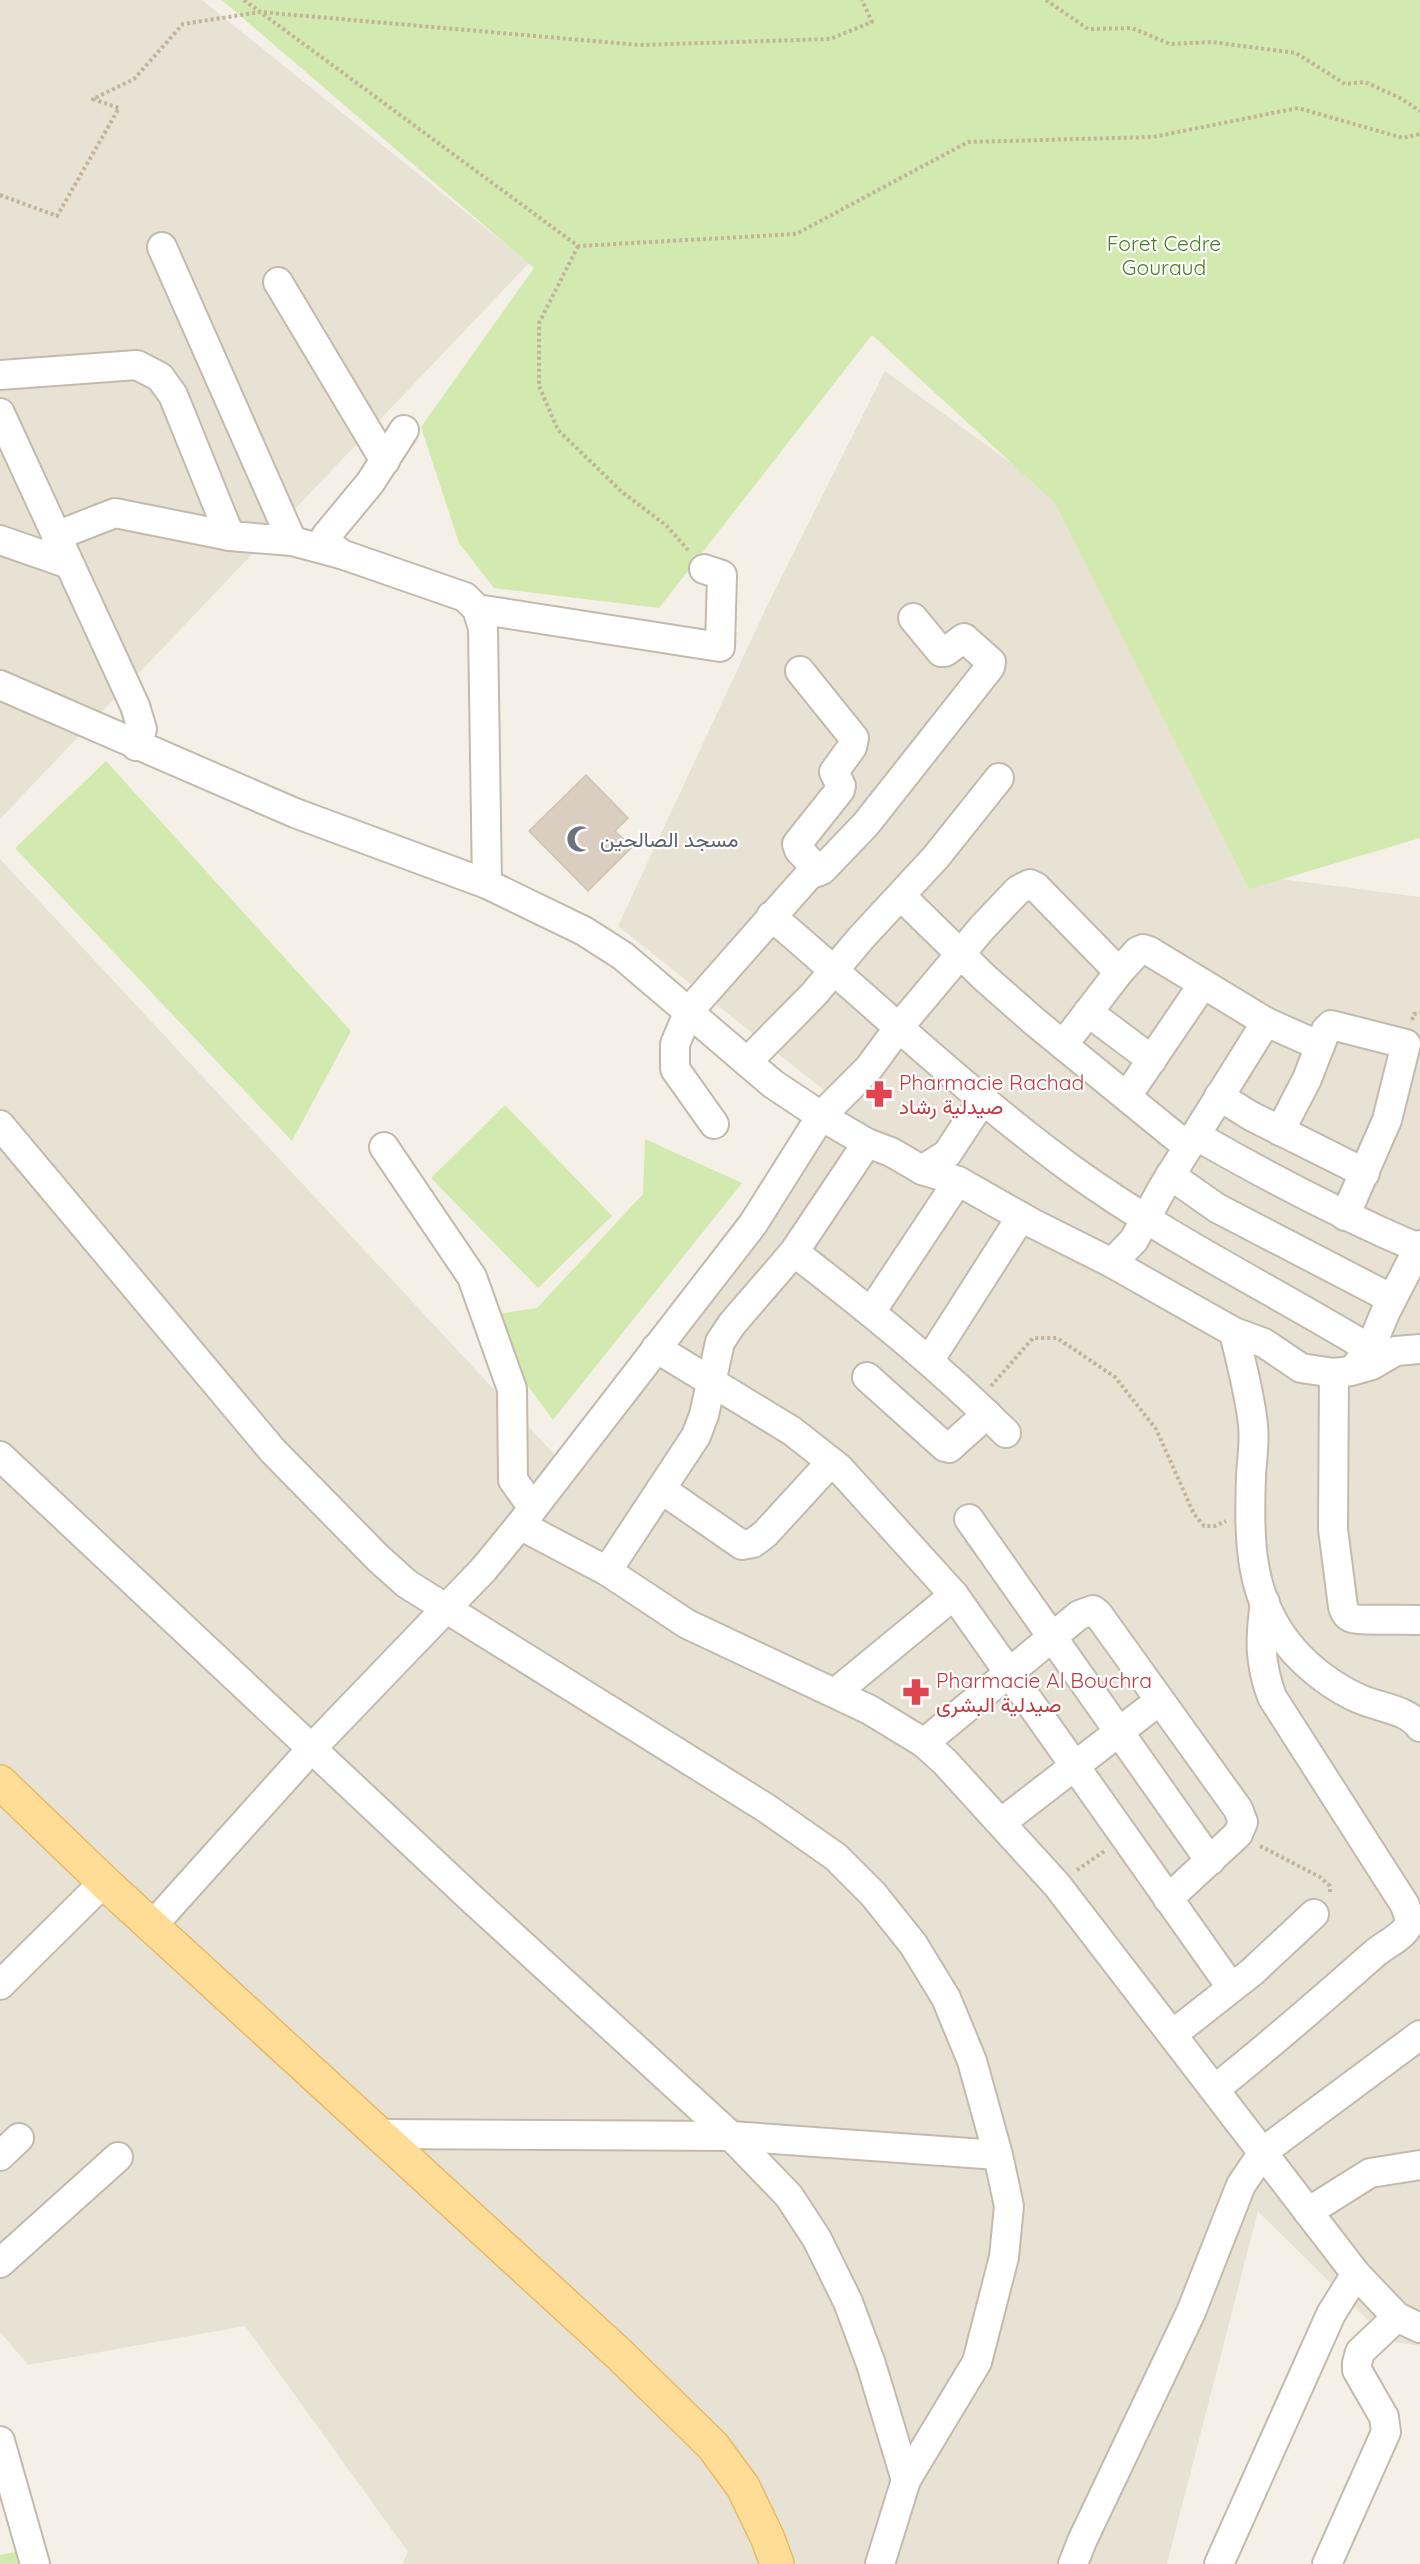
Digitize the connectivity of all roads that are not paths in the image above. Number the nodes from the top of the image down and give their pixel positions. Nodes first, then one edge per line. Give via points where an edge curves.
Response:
1 (162, 247) dead end
2 (278, 282) dead end
3 (0, 375) edge
4 (0, 413) edge
5 (404, 430) dead end
6 (384, 461) junction
7 (56, 536) junction
8 (230, 536) junction
9 (0, 540) edge
10 (292, 541) junction
11 (341, 554) junction
12 (69, 564) junction
13 (713, 572) road end
14 (477, 609) junction
15 (913, 618) dead end
16 (800, 671) dead end
17 (0, 685) edge
18 (136, 746) junction
19 (999, 778) dead end
20 (819, 871) junction
21 (487, 885) junction
22 (901, 896) junction
23 (771, 916) junction
24 (961, 953) junction
25 (833, 971) junction
26 (1119, 972) junction
27 (1203, 984) junction
28 (689, 1011) junction
29 (1088, 1012) junction
30 (1266, 1023) junction
31 (899, 1027) junction
32 (1063, 1045) junction
33 (1320, 1046) junction
34 (1152, 1060) junction
35 (747, 1062) junction
36 (1127, 1096) junction
37 (1219, 1096) junction
38 (984, 1098) junction
39 (821, 1116) junction
40 (714, 1124) dead end
41 (0, 1125) edge
42 (1280, 1131) junction
43 (1192, 1141) junction
44 (867, 1143) junction
45 (9, 1146) edge
46 (384, 1147) dead end
47 (922, 1170) junction
48 (1365, 1173) junction
49 (1170, 1175) junction
50 (958, 1181) junction
51 (1345, 1216) junction
52 (1021, 1217) junction
53 (1145, 1220) junction
54 (1419, 1246) edge
55 (795, 1252) junction
56 (1112, 1263) junction
57 (1392, 1299) junction
58 (871, 1312) junction
59 (1234, 1332) junction
60 (656, 1348) junction
61 (1370, 1349) junction
62 (1420, 1349) edge
63 (929, 1361) junction
64 (1343, 1372) junction
65 (867, 1377) dead end
66 (712, 1382) junction
67 (0, 1456) edge
68 (831, 1462) junction
69 (661, 1489) junction
70 (526, 1517) junction
71 (969, 1520) dead end
72 (607, 1571) junction
73 (954, 1595) junction
74 (1264, 1602) junction
75 (446, 1607) junction
76 (1420, 1620) edge
77 (1051, 1638) junction
78 (1009, 1673) junction
79 (836, 1693) junction
80 (1159, 1701) junction
81 (1420, 1727) edge
82 (1118, 1732) junction
83 (924, 1743) junction
84 (313, 1747) junction
85 (1075, 1766) junction
86 (0, 1782) edge
87 (1002, 1822) junction
88 (1210, 1861) junction
89 (104, 1882) junction
90 (1168, 1899) junction
91 (1314, 1914) road end
92 (152, 1926) junction
93 (0, 1985) edge
94 (1231, 1987) junction
95 (1173, 2034) junction
96 (1420, 2034) edge
97 (1215, 2089) junction
98 (378, 2134) junction
99 (731, 2136) junction
100 (1264, 2151) junction
101 (998, 2155) junction
102 (118, 2157) dead end
103 (1420, 2164) edge
104 (1308, 2212) junction
105 (0, 2263) edge
106 (1356, 2274) junction
107 (1409, 2323) edge
108 (0, 2441) edge
109 (906, 2480) junction
110 (35, 2564) edge
111 (777, 2564) edge
112 (880, 2564) edge
113 (1073, 2564) edge
114 (1219, 2564) edge
115 (1327, 2564) edge

1 - 10 street
2 - 6 street
3 - 8 street via 137,365 160,377 173,395
4 - 7 street
5 - 6 street
6 - 11 street via 326,536
7 - 8 street via 115,513
7 - 12 street
8 - 10 street
9 - 12 street
10 - 11 street
11 - 14 street via 465,597
12 - 18 street via 135,706 142,729
13 - 14 street via 720,647
14 - 21 street via 483,628
15 - 20 street via 941,652 964,638 984,654 991,662 990,667 866,824
16 - 20 street via 855,741 834,772 840,790 797,844
17 - 18 street
18 - 21 street via 295,813
19 - 22 street
20 - 23 street via 808,875
21 - 28 street via 584,931 623,956
22 - 24 street
22 - 25 street
23 - 25 street
23 - 28 street
24 - 26 street via 1018,890 1030,884
24 - 31 street
24 - 32 street
25 - 31 street
25 - 35 street
26 - 27 street via 1143,949
26 - 29 street
27 - 30 street
27 - 34 street
28 - 35 street
28 - 40 street via 675,1044 675,1069
29 - 32 street
29 - 34 street
30 - 33 street
30 - 37 street
31 - 38 street
31 - 39 street via 869,1068
32 - 36 street
33 - 42 street
33 - 48 street via 1331,1025 1406,1044 1387,1120
34 - 36 street
35 - 39 street
36 - 43 street
37 - 42 street
37 - 43 street
38 - 47 street via 947,1154
38 - 53 street via 1073,1170
39 - 44 street
39 - 60 street via 753,1224
41 - 45 street
42 - 48 street
43 - 49 street
43 - 51 street
44 - 47 street
44 - 55 street
45 - 75 street via 281,1459 378,1558 407,1584
46 - 70 street via 472,1277 512,1389 513,1480
47 - 50 street
48 - 51 street
49 - 53 street
49 - 57 street via 1217,1208
50 - 52 street
50 - 58 street
51 - 54 street
52 - 56 street
52 - 63 street
53 - 56 street via 1134,1240
53 - 61 street
54 - 57 street
55 - 58 street
55 - 66 street via 720,1342
56 - 59 street
57 - 61 street
58 - 63 street
59 - 64 street via 1264,1343 1301,1368
59 - 74 street via 1254,1426 1249,1541
60 - 66 street
60 - 70 street
61 - 64 street
62 - 64 street via 1396,1351 1372,1365
63 - 65 street via 990,1417 949,1448
64 - 76 street via 1333,1529 1343,1607 1354,1620
66 - 68 street via 792,1431
66 - 69 street via 696,1436
67 - 84 street
68 - 69 street via 765,1534 742,1545
68 - 73 street
69 - 72 street
70 - 72 street
70 - 75 street via 484,1569
71 - 77 street
72 - 79 street via 687,1624
73 - 78 street
73 - 79 street
74 - 81 street via 1279,1633 1307,1665 1352,1695 1404,1714
74 - 97 street via 1260,1638 1263,1672 1272,1697 1405,1905 1410,1920 1404,1931
75 - 84 street
75 - 101 street via 766,1808 836,1857 873,1894 913,1944 946,1998 972,2061
77 - 78 street
77 - 80 street via 1079,1615 1093,1610
77 - 82 street
78 - 83 street
78 - 85 street
79 - 83 street
80 - 82 street
80 - 88 street via 1238,1809 1243,1822 1238,1834
82 - 85 street
82 - 88 street
83 - 87 street
84 - 92 street
84 - 99 street
85 - 87 street
85 - 90 street
86 - 89 main road
87 - 95 street via 1057,1885
88 - 90 street
89 - 92 main road
89 - 93 street
90 - 94 street
91 - 94 street
92 - 98 main road
94 - 95 street
95 - 97 street
96 - 100 street
97 - 100 street
98 - 99 street
98 - 111 main road via 619,2354 713,2446 743,2487
99 - 101 street
99 - 109 street via 789,2196 817,2239 856,2322
100 - 104 street
100 - 113 street via 1241,2185 1191,2312
101 - 109 street via 1009,2206 1004,2258 992,2312 977,2362
102 - 105 street
103 - 104 street via 1370,2173
104 - 106 street
106 - 107 street
106 - 114 street via 1331,2314
107 - 115 street via 1360,2352 1357,2370 1384,2417 1386,2432
108 - 110 street
109 - 112 street

